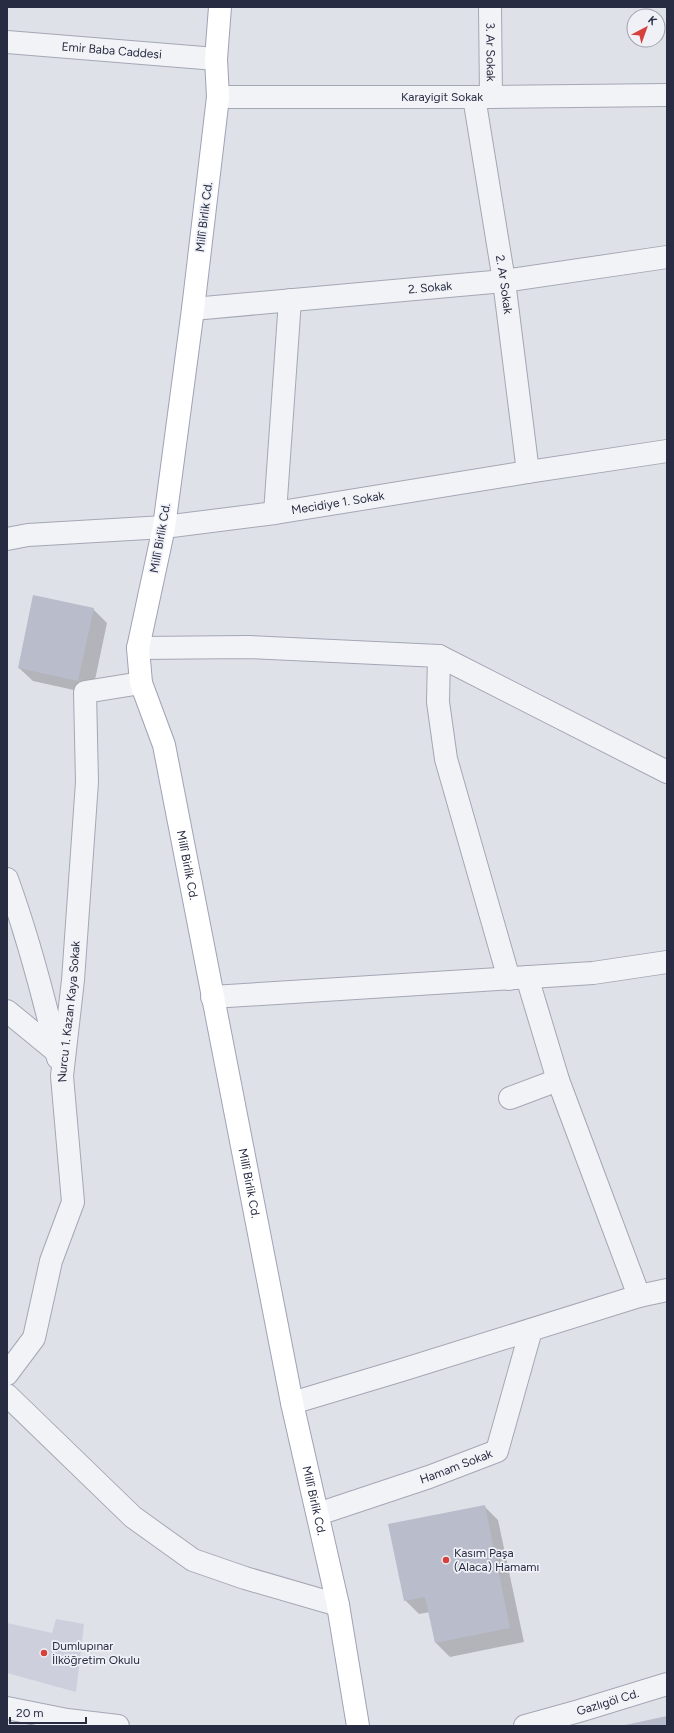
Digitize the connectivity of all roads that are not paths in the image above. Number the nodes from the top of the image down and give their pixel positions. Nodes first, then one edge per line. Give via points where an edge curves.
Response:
1 (220, 7) edge
2 (490, 7) edge
3 (7, 42) edge
4 (216, 59) junction
5 (667, 95) edge
6 (218, 97) junction
7 (483, 98) junction
8 (667, 257) edge
9 (504, 280) junction
10 (290, 300) junction
11 (193, 309) junction
12 (667, 451) edge
13 (528, 472) junction
14 (275, 513) junction
15 (164, 527) junction
16 (7, 539) edge
17 (138, 648) junction
18 (439, 656) junction
19 (141, 683) junction
20 (667, 772) edge
21 (7, 879) edge
22 (667, 962) edge
23 (518, 978) junction
24 (212, 997) junction
25 (7, 1011) edge
26 (57, 1052) junction
27 (62, 1076) junction
28 (558, 1080) junction
29 (510, 1098) dead end
30 (667, 1290) edge
31 (639, 1296) junction
32 (531, 1330) junction
33 (7, 1374) edge
34 (7, 1395) edge
35 (292, 1403) junction
36 (318, 1514) junction
37 (338, 1605) junction
38 (667, 1684) edge
39 (7, 1708) edge
40 (582, 1719) edge
41 (66, 1723) edge
42 (360, 1724) edge
43 (118, 1726) edge
44 (525, 1726) edge

1 - 4 main road, Millî Birlik Cd.
2 - 7 street, 3. Ar Sokak
3 - 4 street, Emir Baba Caddesi
4 - 6 main road, Millî Birlik Cd.
5 - 7 street, Karayigit Sokak
6 - 7 street, Karayigit Sokak
6 - 11 main road, Millî Birlik Cd.
7 - 9 street, 2. Ar Sokak
8 - 9 street, 2. Sokak
9 - 10 street, 2. Sokak
9 - 13 street, 2. Ar Sokak
10 - 11 street, 2. Sokak
10 - 14 street
11 - 15 main road, Millî Birlik Cd.
12 - 13 street, Mecidiye 1. Sokak
13 - 14 street, Mecidiye 1. Sokak
14 - 15 street, Mecidiye 1. Sokak
15 - 16 street, Mecidiye 1. Sokak via 28,535
15 - 17 main road, Millî Birlik Cd.
17 - 18 street via 249,647
17 - 19 main road, Millî Birlik Cd.
18 - 20 street
18 - 23 street via 438,702 446,759
19 - 24 main road, Millî Birlik Cd. via 164,745
19 - 27 street, Nurcu 1. Kazan Kaya Sokak via 85,692 87,782
21 - 26 street via 20,913
22 - 23 street via 594,973
23 - 24 street
23 - 28 street
24 - 35 main road, Millî Birlik Cd.
25 - 26 street
26 - 27 street
27 - 33 street, Nurcu 1. Kazan Kaya Sokak via 73,1202 51,1261 34,1338
28 - 29 street
28 - 31 street
30 - 31 street
31 - 32 street
32 - 35 street
32 - 36 street, Hamam Sokak via 497,1451
34 - 37 street via 132,1517 193,1560
35 - 36 main road, Millî Birlik Cd.
36 - 37 main road, Millî Birlik Cd.
37 - 42 main road, Millî Birlik Cd.
38 - 40 street, Gazlıgöl Cd.
39 - 41 street
40 - 44 street, Gazlıgöl Cd.
41 - 43 street

